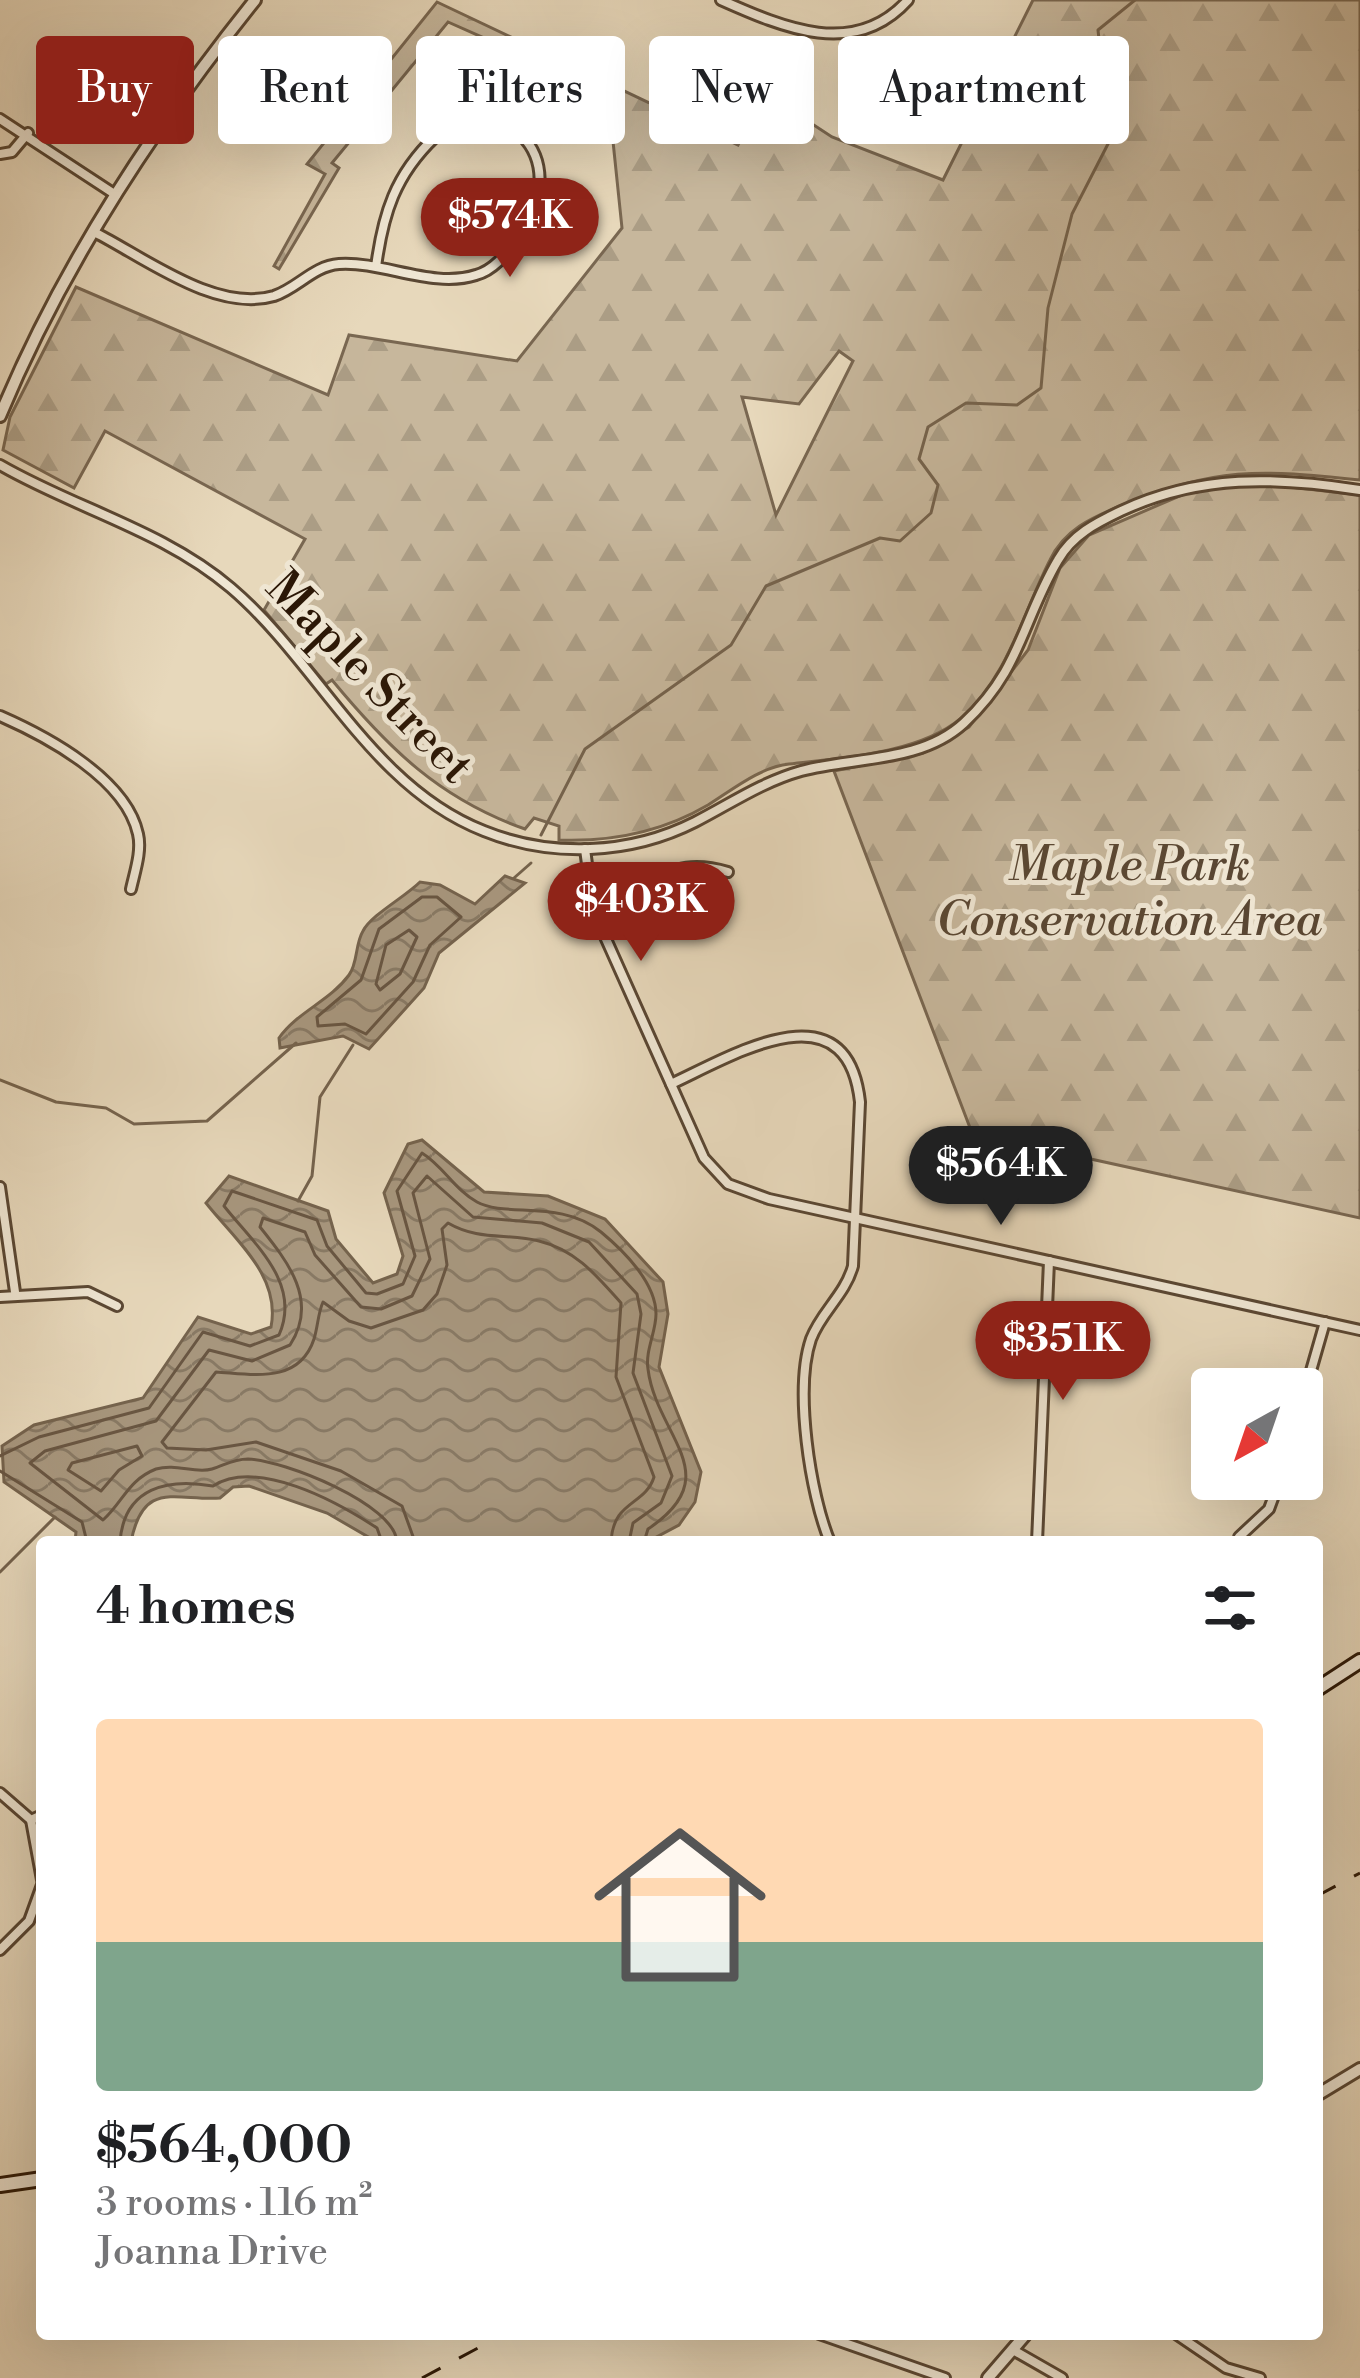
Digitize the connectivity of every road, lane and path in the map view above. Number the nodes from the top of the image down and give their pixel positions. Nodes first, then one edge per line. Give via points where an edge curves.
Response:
1 (255, 0) edge
2 (721, 0) edge
3 (908, 0) edge
4 (0, 118) edge
5 (28, 133) junction
6 (0, 154) edge
7 (117, 196) junction
8 (96, 233) junction
9 (376, 267) junction
10 (0, 416) edge
11 (0, 465) edge
12 (1360, 490) edge
13 (0, 716) edge
14 (585, 849) junction
15 (728, 872) dead end
16 (131, 889) dead end
17 (597, 918) junction
18 (671, 1084) junction
19 (0, 1187) edge
20 (854, 1218) junction
21 (1049, 1261) junction
22 (15, 1292) junction
23 (0, 1297) edge
24 (116, 1306) dead end
25 (1324, 1322) junction
26 (1360, 1330) edge
27 (1311, 1368) edge
28 (1272, 1500) edge
29 (828, 1536) edge
30 (1037, 1536) edge
31 (1240, 1536) edge
32 (1360, 1661) edge
33 (1323, 1685) edge
34 (0, 1792) edge
35 (36, 1818) edge
36 (31, 1820) junction
37 (36, 1849) edge
38 (36, 1901) edge
39 (0, 1950) edge
40 (1360, 2069) edge
41 (1323, 2091) edge
42 (36, 2180) edge
43 (0, 2185) edge
44 (836, 2340) edge
45 (1020, 2340) edge
46 (1185, 2340) edge
47 (1012, 2349) junction
48 (945, 2378) edge
49 (988, 2378) edge
50 (1062, 2378) edge
51 (1260, 2378) edge

1 - 7 street via 177,100
2 - 3 street via 787,26 840,35 876,28
4 - 5 street
5 - 6 street
5 - 7 street
7 - 8 street
8 - 9 street via 209,290 250,300 278,295 328,266
8 - 10 street
9 - 9 street via 457,278 492,267 538,206 542,176 531,147 493,121 441,132 391,193
11 - 14 street, Maple Street via 119,519 223,581 435,805 503,838
12 - 14 street, Maple Street via 1275,479 1214,482 1105,519 1058,559 1013,662 952,733 917,749 764,784 660,836
13 - 16 street via 126,803 139,839
14 - 17 street
15 - 17 street via 677,866
17 - 18 street
18 - 20 street via 704,1158 728,1184
18 - 20 street via 769,1040 807,1035 846,1061 860,1111
19 - 22 street
20 - 21 street
20 - 29 street via 850,1276 816,1328 806,1365 809,1480
21 - 25 street
21 - 30 street
22 - 23 street
22 - 24 street via 92,1292
25 - 26 street
25 - 27 street
28 - 31 street
32 - 33 main road
34 - 36 street
35 - 36 street
36 - 37 street
38 - 39 street via 29,1921
40 - 41 street
42 - 43 main road
44 - 48 street
45 - 47 street
46 - 51 street via 1226,2368
47 - 49 street
47 - 50 street

